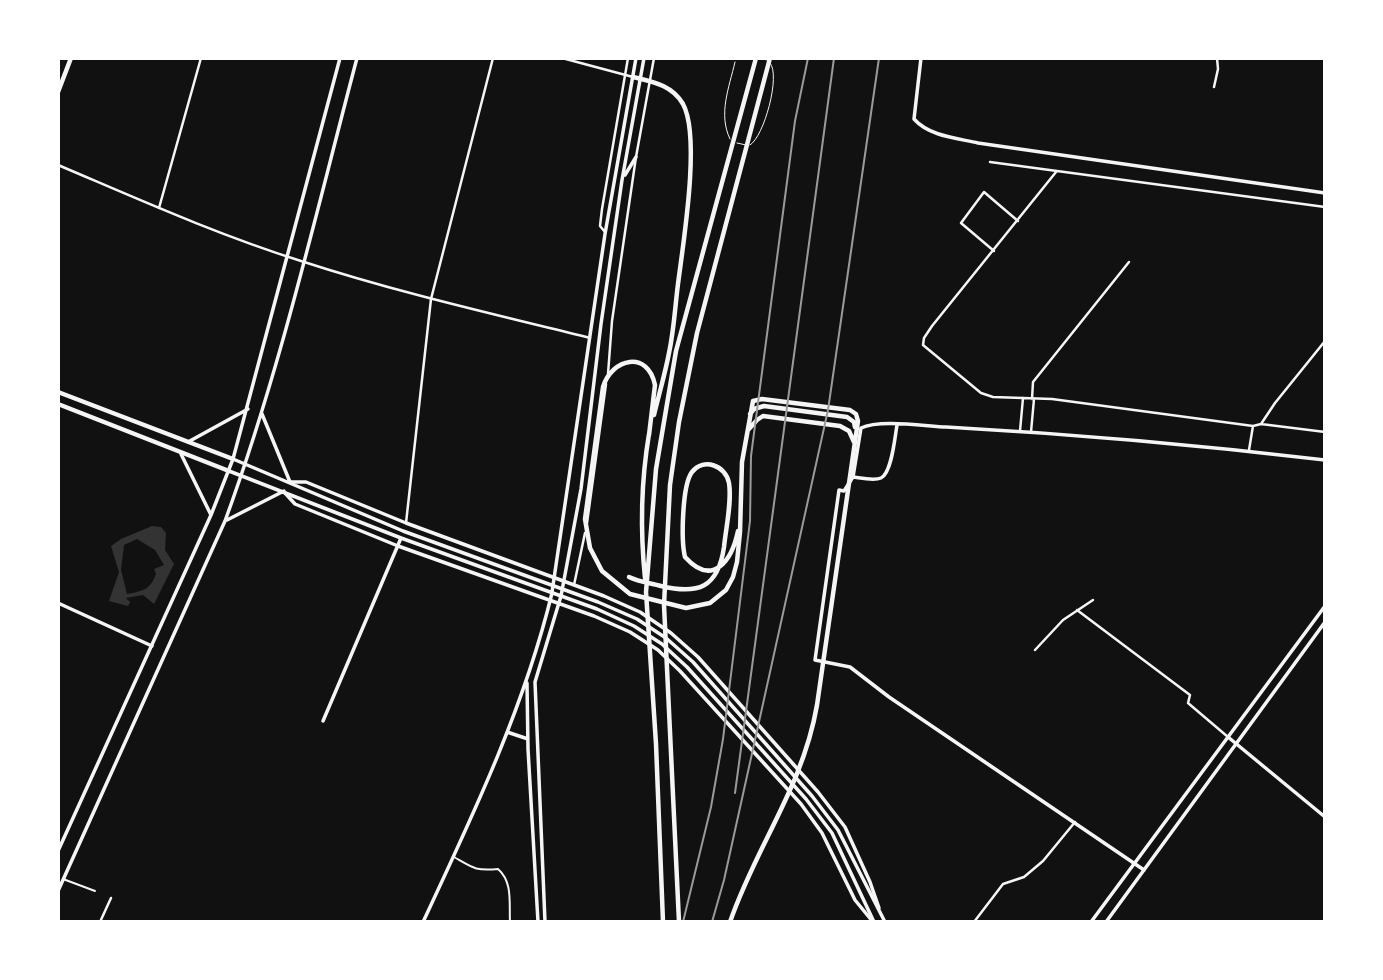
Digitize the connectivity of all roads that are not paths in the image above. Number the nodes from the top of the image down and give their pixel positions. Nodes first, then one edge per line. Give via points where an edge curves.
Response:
1 (71, 58) edge
2 (201, 58) edge
3 (341, 58) edge
4 (357, 58) edge
5 (493, 58) edge
6 (562, 58) edge
7 (628, 58) edge
8 (636, 58) edge
9 (645, 58) edge
10 (654, 58) edge
11 (758, 58) edge
12 (770, 58) edge
13 (921, 58) edge
14 (1217, 58) edge
15 (735, 62) dead end
16 (625, 75) junction
17 (633, 78) junction
18 (641, 79) junction
19 (649, 82) junction
20 (1214, 87) dead end
21 (58, 92) edge
22 (636, 157) junction
23 (990, 162) dead end
24 (58, 165) edge
25 (1056, 172) junction
26 (622, 180) junction
27 (1325, 193) edge
28 (1325, 207) edge
29 (159, 208) junction
30 (1018, 221) junction
31 (605, 232) junction
32 (994, 251) junction
33 (288, 257) junction
34 (303, 262) junction
35 (1129, 262) dead end
36 (431, 299) junction
37 (590, 338) junction
38 (1325, 341) edge
39 (58, 392) edge
40 (1023, 398) junction
41 (1033, 398) junction
42 (58, 404) edge
43 (248, 409) junction
44 (261, 412) junction
45 (1262, 424) junction
46 (897, 425) junction
47 (1253, 426) junction
48 (1020, 431) junction
49 (1031, 432) junction
50 (1325, 432) edge
51 (747, 433) junction
52 (649, 435) junction
53 (188, 442) junction
54 (854, 443) junction
55 (1249, 451) junction
56 (181, 452) junction
57 (233, 459) junction
58 (1325, 460) edge
59 (246, 464) junction
60 (229, 471) junction
61 (242, 475) junction
62 (853, 477) junction
63 (290, 482) junction
64 (284, 491) junction
65 (740, 511) junction
66 (211, 515) junction
67 (225, 521) junction
68 (406, 523) junction
69 (403, 531) junction
70 (401, 538) junction
71 (398, 546) junction
72 (629, 577) dead end
73 (555, 578) junction
74 (565, 581) junction
75 (574, 584) junction
76 (554, 585) junction
77 (563, 589) junction
78 (552, 592) junction
79 (646, 592) junction
80 (561, 596) junction
81 (551, 600) junction
82 (1093, 600) dead end
83 (58, 603) edge
84 (559, 604) junction
85 (1325, 606) edge
86 (1077, 610) junction
87 (1325, 622) edge
88 (152, 646) junction
89 (1035, 650) dead end
90 (527, 681) junction
91 (535, 682) junction
92 (323, 721) dead end
93 (507, 732) junction
94 (1228, 737) junction
95 (528, 738) junction
96 (1237, 744) junction
97 (1325, 817) edge
98 (1074, 822) junction
99 (58, 851) edge
100 (453, 857) junction
101 (1135, 863) junction
102 (1144, 870) junction
103 (63, 879) junction
104 (58, 891) edge
105 (95, 891) dead end
106 (111, 898) dead end
107 (100, 922) edge
108 (422, 922) edge
109 (510, 922) edge
110 (538, 922) edge
111 (545, 922) edge
112 (663, 922) edge
113 (679, 922) edge
114 (730, 922) edge
115 (874, 922) edge
116 (884, 922) edge
117 (915, 922) edge
118 (929, 922) edge
119 (974, 922) edge
120 (1091, 922) edge
121 (1106, 922) edge

1 - 21 main road
2 - 29 street
3 - 33 main road
4 - 34 main road
5 - 36 street
6 - 16 street
7 - 16 street
8 - 17 main road
9 - 18 main road
10 - 19 street
11 - 15 lane via 774,67 776,77 761,133 748,146 730,140 724,125
11 - 79 main road via 673,365 656,469
12 - 113 main road via 697,333 670,485 664,606
13 - 27 main road via 914,119 932,132 978,143
14 - 20 street
16 - 17 street
16 - 31 street via 601,209 600,226
17 - 18 main road
17 - 31 main road
18 - 19 main road
18 - 26 main road
19 - 22 street
19 - 52 main road via 671,90 685,107 690,144 670,351
22 - 26 main road
22 - 75 street via 593,484
23 - 25 street
24 - 29 street
25 - 28 street
25 - 30 street
26 - 74 main road
29 - 33 street
30 - 32 street
30 - 32 street via 984,192 961,223
31 - 37 main road
32 - 40 street via 923,342 981,393
33 - 34 street
33 - 43 main road
34 - 36 street
34 - 44 main road
35 - 41 street via 1033,382
36 - 37 street
36 - 68 street
37 - 73 main road
38 - 45 street
39 - 53 main road
40 - 41 street
40 - 48 street
41 - 47 street
41 - 49 street
42 - 56 main road
43 - 53 main road
43 - 57 main road
44 - 59 main road
44 - 63 main road
45 - 47 street
45 - 50 street
46 - 48 main road
46 - 62 main road via 884,476
46 - 62 main road via 861,428
47 - 55 street
48 - 49 main road
49 - 55 main road
51 - 54 main road via 763,416 840,426 849,431
51 - 54 main road via 753,401 762,399 850,410 856,414
51 - 65 main road
52 - 65 main road via 654,378 644,365 625,362 606,378 603,387 585,519 590,548 602,572 630,594 651,601 686,608 710,603 733,577
52 - 79 main road via 641,543
53 - 57 main road
54 - 114 main road via 808,745
55 - 58 main road
56 - 60 main road
56 - 66 main road
57 - 59 main road
57 - 60 main road
59 - 61 main road
59 - 63 main road
60 - 61 main road
60 - 66 main road
61 - 64 main road
61 - 67 main road
62 - 98 main road via 844,491 839,490 815,660 850,667
63 - 68 main road via 306,482
63 - 69 main road
64 - 67 main road
64 - 70 main road
64 - 71 main road via 295,504
65 - 72 main road via 736,541 724,564 709,570 685,557 687,484 695,469 712,465 727,476 730,488 723,558 712,580 690,591
66 - 88 main road
67 - 103 main road
68 - 69 main road
68 - 73 main road
69 - 76 main road
70 - 71 main road
70 - 78 main road
71 - 81 main road
71 - 92 main road
73 - 74 main road
73 - 76 main road
74 - 75 main road
74 - 77 main road
75 - 116 main road via 640,612 698,657 845,827
76 - 77 main road
76 - 78 main road
77 - 80 main road
77 - 116 main road via 637,620 693,662 838,830
78 - 80 main road
78 - 81 main road
79 - 112 main road
80 - 84 main road
80 - 115 main road via 634,626 687,667 832,833
81 - 84 main road
81 - 90 main road
82 - 86 street
83 - 88 main road
84 - 91 main road
84 - 115 main road via 630,632 680,671 801,804 822,833 855,900
85 - 94 main road
86 - 89 street
86 - 94 street via 1190,695 1188,704
87 - 96 main road
88 - 99 main road
90 - 91 main road
90 - 93 main road
90 - 95 main road
91 - 111 main road
93 - 95 main road
93 - 100 main road
94 - 96 main road
94 - 101 main road
95 - 110 main road
96 - 97 main road
96 - 102 main road
98 - 101 main road
98 - 119 street via 1043,861 1024,877 1003,884
100 - 108 main road
100 - 109 street via 470,868 498,869 506,876
101 - 102 main road
101 - 120 main road
102 - 121 main road
103 - 104 main road
103 - 105 street
106 - 107 street
117 - 118 street

